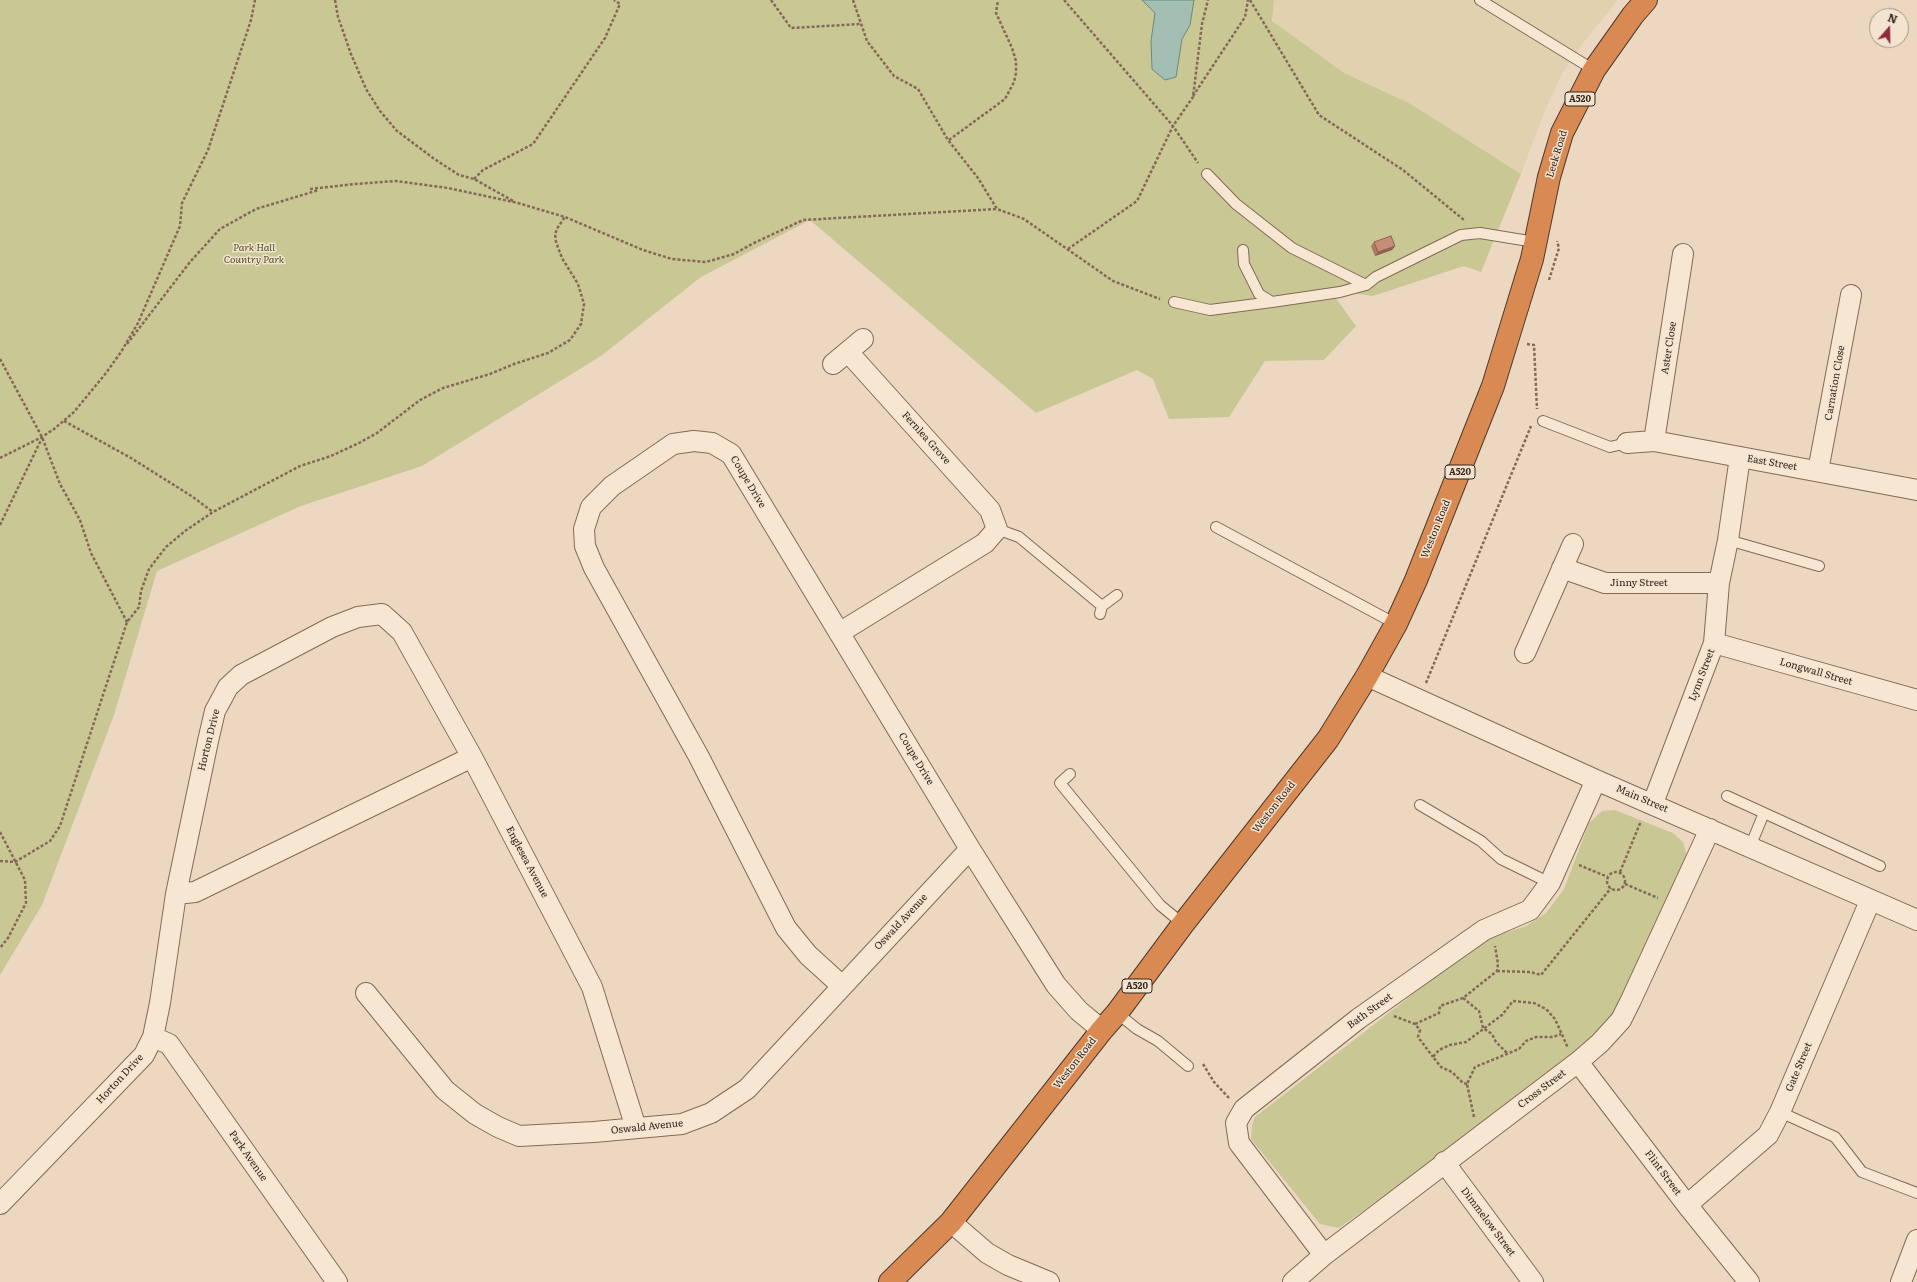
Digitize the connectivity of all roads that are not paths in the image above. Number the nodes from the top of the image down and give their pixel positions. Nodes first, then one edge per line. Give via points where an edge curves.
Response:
1 (1480, 0) edge
2 (1646, 0) edge
3 (1594, 70) junction
4 (1207, 174) road end
5 (1243, 250) dead end
6 (1534, 251) junction
7 (1683, 254) dead end
8 (1366, 285) junction
9 (1851, 295) dead end
10 (1174, 302) road end
11 (1272, 302) junction
12 (833, 364) dead end
13 (1542, 421) road end
14 (1654, 441) junction
15 (1627, 443) joint
16 (1740, 457) junction
17 (1818, 471) junction
18 (1917, 490) edge
19 (1216, 528) dead end
20 (997, 529) junction
21 (1728, 540) junction
22 (1572, 544) dead end
23 (1819, 566) dead end
24 (1562, 568) junction
25 (1719, 583) junction
26 (1117, 595) dead end
27 (382, 614) joint
28 (1396, 624) junction
29 (839, 633) junction
30 (1714, 643) junction
31 (1525, 654) dead end
32 (1367, 676) junction
33 (1917, 700) edge
34 (472, 757) junction
35 (1070, 774) dead end
36 (1596, 780) junction
37 (1727, 796) dead end
38 (1651, 803) junction
39 (1420, 805) dead end
40 (1764, 813) junction
41 (1710, 829) junction
42 (1750, 847) junction
43 (970, 849) junction
44 (1880, 866) dead end
45 (1550, 883) junction
46 (176, 894) junction
47 (1870, 901) junction
48 (1917, 920) edge
49 (1183, 924) junction
50 (841, 985) junction
51 (366, 993) dead end
52 (1117, 1013) junction
53 (1102, 1030) junction
54 (153, 1037) junction
55 (1578, 1062) junction
56 (1188, 1066) dead end
57 (1780, 1112) junction
58 (636, 1128) junction
59 (1444, 1162) junction
60 (1917, 1193) edge
61 (0, 1204) edge
62 (1687, 1205) junction
63 (951, 1222) junction
64 (1917, 1240) edge
65 (1324, 1255) junction
66 (1908, 1276) edge
67 (337, 1282) edge
68 (890, 1282) edge
69 (1049, 1282) edge
70 (1293, 1282) edge
71 (1533, 1282) edge
72 (1749, 1282) edge

1 - 3 lane
2 - 3 highway, Leek Road / A520
3 - 6 highway, Leek Road / A520 via 1562,133 1549,177
4 - 8 lane via 1236,204 1292,248
5 - 11 lane via 1244,264 1259,294
6 - 8 lane via 1480,233 1460,235 1376,277
6 - 28 highway, Weston Road / A520 via 1509,339 1474,436
7 - 14 street, Aster Close
8 - 11 lane via 1340,292
9 - 17 street, Carnation Close
10 - 11 lane via 1210,310
12 - 20 street, Fernlea Grove via 856,345 990,510
13 - 15 lane via 1610,447
14 - 15 street, East Street
14 - 16 street, East Street
16 - 17 street, East Street
16 - 21 street, Lynn Street
17 - 18 street, East Street
19 - 28 lane
20 - 26 lane via 1019,537 1101,610
20 - 29 street via 985,543
21 - 23 lane
21 - 25 street, Lynn Street
22 - 24 street
24 - 25 street, Jinny Street via 1605,583
24 - 31 street
25 - 30 street, Lynn Street
27 - 34 street, Englesea Avenue via 402,632
27 - 46 street, Horton Drive via 358,617 332,627 241,675 228,687 215,710
28 - 32 highway, Weston Road / A520
29 - 43 street, Coupe Drive
29 - 50 street, Coupe Drive via 732,454 712,443 694,440 673,444 612,486 592,507 584,529 585,546 594,568 699,757 786,928 808,954
30 - 33 street, Longwall Street
30 - 38 street, Lynn Street
32 - 36 street, Main Street
32 - 49 highway, Weston Road / A520 via 1328,739
34 - 46 street via 195,892
34 - 58 street, Englesea Avenue via 592,987
35 - 49 lane via 1060,783 1160,905
36 - 38 street, Main Street
36 - 45 street, Bath Street
37 - 40 lane
38 - 41 street, Main Street
39 - 45 lane via 1481,841 1501,860
40 - 42 lane
40 - 44 lane
41 - 42 street, Main Street
41 - 55 street, Cross Street via 1621,1020
42 - 47 street, Main Street
43 - 50 street, Oswald Avenue
43 - 53 street, Coupe Drive via 1056,985 1079,1011
45 - 65 street, Bath Street via 1530,910 1484,930 1382,1003 1244,1109 1236,1123 1239,1143
46 - 54 street, Horton Drive
47 - 48 street, Main Street
47 - 57 street, Gate Street
49 - 52 highway, Weston Road / A520
50 - 58 street, Oswald Avenue via 747,1089 711,1113 682,1124
51 - 58 street, Oswald Avenue via 445,1090 475,1114 498,1127 519,1136
52 - 53 highway, Weston Road / A520
52 - 56 lane via 1137,1030 1158,1041
53 - 63 highway, Weston Road / A520
54 - 61 street, Horton Drive via 144,1054
54 - 67 street, Park Avenue via 168,1044
55 - 59 street, Cross Street
55 - 62 street, Flint Street
57 - 60 lane via 1835,1137 1862,1172
57 - 62 street, Gate Street via 1768,1134
59 - 65 street, Cross Street
59 - 71 street, Dimmelow Street
62 - 72 street, Flint Street
63 - 68 highway, Weston Road / A520
63 - 69 street via 987,1253
64 - 66 street
65 - 70 street, Cross Street

